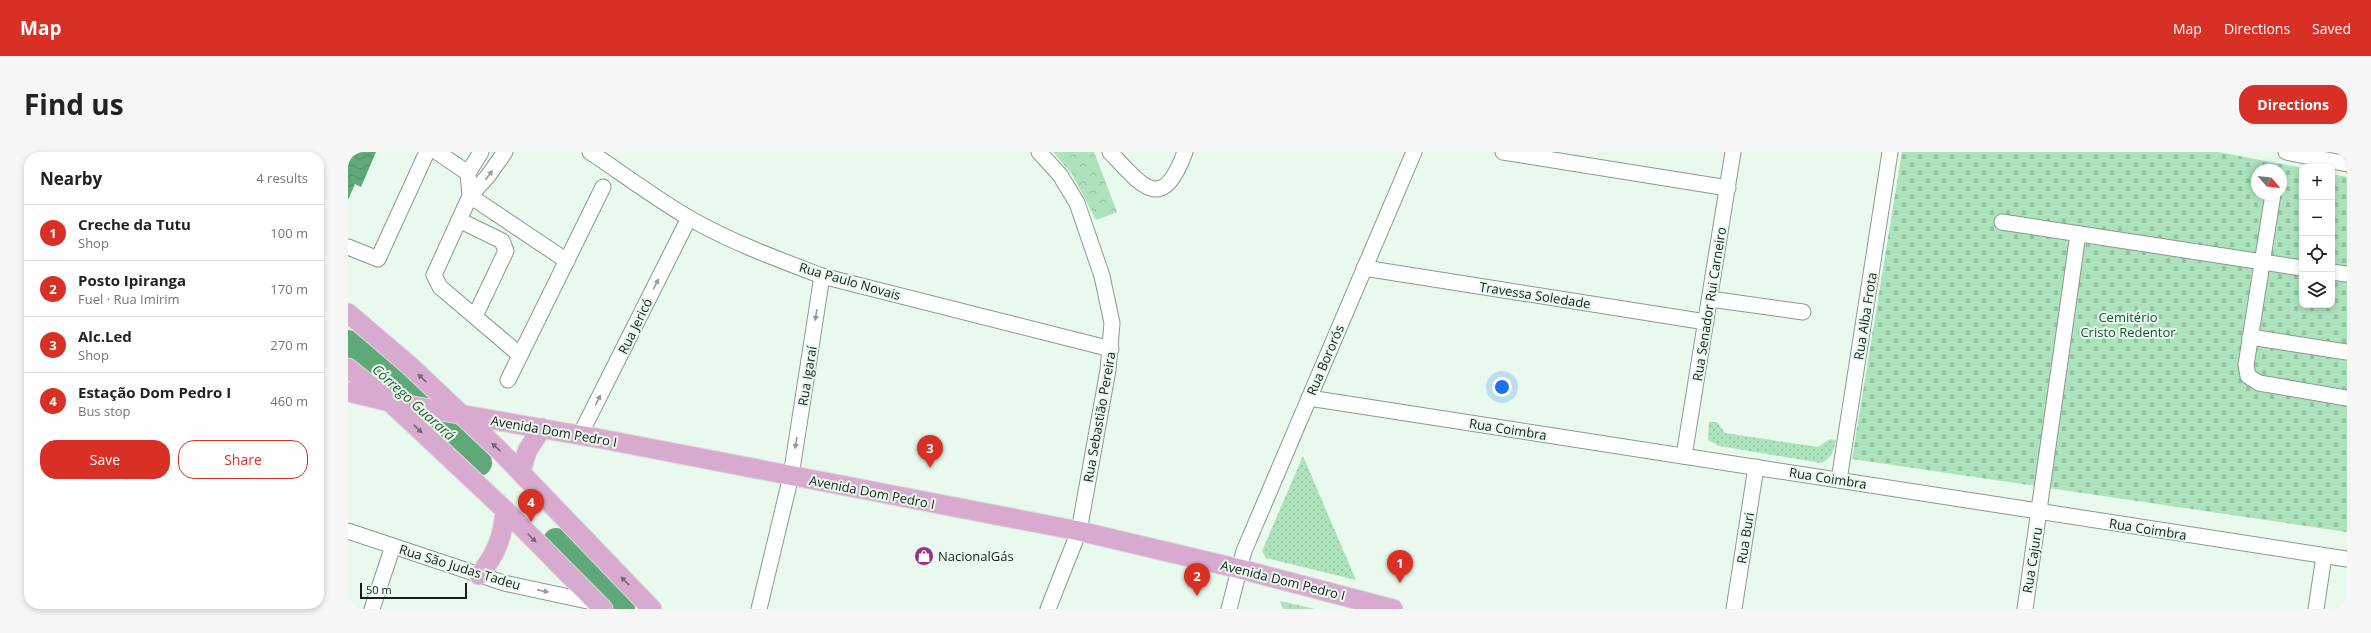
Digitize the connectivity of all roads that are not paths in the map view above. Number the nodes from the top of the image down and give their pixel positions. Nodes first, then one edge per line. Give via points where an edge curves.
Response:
1 (427, 152) edge
2 (436, 152) edge
3 (481, 152) edge
4 (505, 152) edge
5 (590, 152) edge
6 (1039, 152) edge
7 (1110, 152) edge
8 (1185, 152) edge
9 (1414, 152) edge
10 (1503, 152) edge
11 (1733, 152) edge
12 (1890, 152) edge
13 (2286, 152) edge
14 (2347, 164) edge
15 (468, 173) junction
16 (603, 187) dead end
17 (1728, 188) junction
18 (470, 196) junction
19 (2272, 200) edge
20 (689, 218) junction
21 (459, 220) junction
22 (2002, 222) dead end
23 (2078, 234) junction
24 (348, 247) edge
25 (567, 262) junction
26 (2262, 264) junction
27 (1364, 268) junction
28 (2299, 268) edge
29 (2335, 272) edge
30 (2347, 274) edge
31 (822, 276) junction
32 (1710, 299) junction
33 (1803, 312) dead end
34 (348, 313) edge
35 (475, 316) junction
36 (1706, 322) junction
37 (2250, 337) junction
38 (1111, 349) junction
39 (2347, 352) edge
40 (520, 356) junction
41 (348, 368) edge
42 (508, 380) dead end
43 (348, 392) edge
44 (1309, 398) junction
45 (2347, 398) edge
46 (398, 403) junction
47 (460, 414) junction
48 (542, 428) junction
49 (580, 435) junction
50 (1684, 456) junction
51 (1756, 466) junction
52 (521, 472) junction
53 (791, 476) junction
54 (1839, 480) junction
55 (505, 510) junction
56 (2039, 512) junction
57 (348, 531) edge
58 (1078, 531) junction
59 (393, 546) junction
60 (2324, 556) junction
61 (2347, 559) edge
62 (1240, 569) junction
63 (479, 575) junction
64 (600, 606) edge
65 (372, 609) edge
66 (652, 609) edge
67 (759, 609) edge
68 (1048, 609) edge
69 (1229, 609) edge
70 (1393, 609) edge
71 (1734, 609) edge
72 (2025, 609) edge
73 (2316, 609) edge

1 - 24 street via 378,259
2 - 15 street
3 - 15 street
18 -> 4 street
5 - 20 street, Rua Paulo Novais
6 - 38 street, Rua Sebastião Pereira via 1060,175 1077,203 1109,299 1112,323
7 - 8 street via 1138,182 1146,187 1155,188 1163,188 1171,182
9 - 27 street, Rua Bororós
10 - 17 street
11 - 17 street, Rua Senador Rui Carneiro
12 - 54 street, Rua Alba Frota
13 - 14 street
15 - 18 street
16 - 25 street
17 - 32 street, Rua Senador Rui Carneiro
18 - 21 street
18 - 25 street
19 - 26 street
20 - 31 street, Rua Paulo Novais via 759,252
49 -> 20 street, Rua Jericó
21 - 35 street via 434,279
21 - 35 street via 502,242 506,251
22 - 23 street
23 - 26 street
23 - 56 street, Rua Cajuru
25 - 40 street
26 - 28 street
26 - 37 street
27 - 36 street, Travessa Soledade
27 - 44 street, Rua Bororós
29 - 30 street
31 - 38 street, Rua Paulo Novais
31 -> 53 street, Rua Igaraí
32 - 33 street
32 - 36 street, Rua Senador Rui Carneiro
47 -> 34 main road via 410,366
35 - 40 street
36 - 50 street, Rua Senador Rui Carneiro
37 - 39 street
37 - 45 street via 2246,365 2248,376 2259,383
38 - 58 street, Rua Sebastião Pereira
40 - 42 street
41 - 46 main road
43 - 46 main road, Avenida Dom Pedro I
44 - 50 street, Rua Coimbra
44 - 62 street, Rua Bororós via 1244,551
46 - 47 main road, Avenida Dom Pedro I
46 -> 55 main road
47 - 48 main road, Avenida Dom Pedro I
52 -> 47 main road
48 - 49 main road, Avenida Dom Pedro I
48 - 52 main road via 527,451
49 - 53 main road, Avenida Dom Pedro I
50 - 51 street, Rua Coimbra
51 - 54 street, Rua Coimbra
51 - 71 street, Rua Buri
66 -> 52 main road
53 - 58 main road, Avenida Dom Pedro I
53 - 67 street, Rua Igaraí
54 - 56 street, Rua Coimbra
55 - 63 main road via 504,531 497,550
55 -> 64 main road
56 - 60 street, Rua Coimbra
56 - 72 street, Rua Cajuru
57 - 59 street, Rua São Judas Tadeu
58 - 62 main road, Avenida Dom Pedro I
58 - 68 street, Rua Sebastião Pereira
59 - 63 street, Rua São Judas Tadeu
59 - 65 street
60 - 61 street, Rua Coimbra
60 - 73 street
62 - 69 street, Rua Bororós
62 - 70 main road, Avenida Dom Pedro I
63 -> 64 street, Rua São Judas Tadeu

